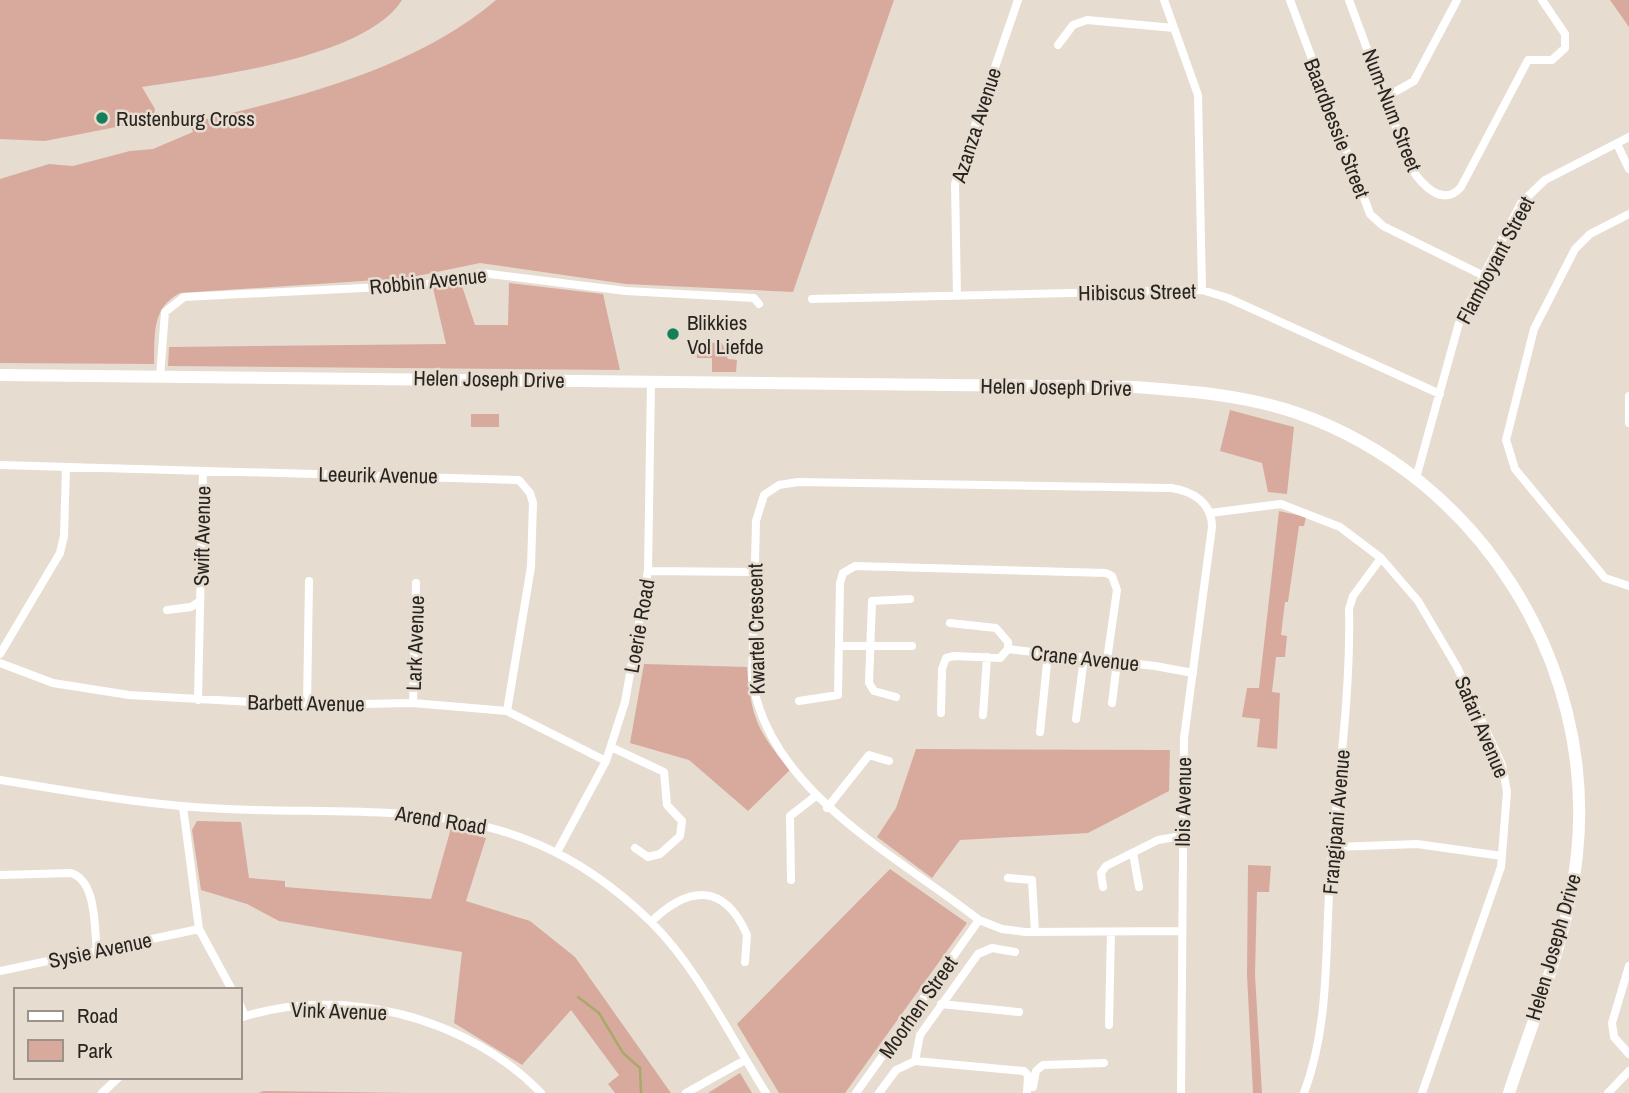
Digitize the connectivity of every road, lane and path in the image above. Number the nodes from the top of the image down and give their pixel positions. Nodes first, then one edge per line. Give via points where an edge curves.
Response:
1 (1018, 0) edge
2 (1164, 0) edge
3 (1290, 0) edge
4 (1349, 0) edge
5 (1457, 0) edge
6 (1542, 0) edge
7 (1174, 29) junction
8 (1058, 45) dead end
9 (1385, 97) junction
10 (1629, 137) edge
11 (1616, 144) junction
12 (1629, 169) edge
13 (1629, 214) edge
14 (1482, 275) junction
15 (1202, 290) junction
16 (957, 296) junction
17 (812, 299) dead end
18 (759, 304) dead end
19 (0, 375) edge
20 (160, 377) junction
21 (651, 383) junction
22 (1440, 394) junction
23 (1629, 396) edge
24 (1629, 423) edge
25 (0, 465) edge
26 (66, 467) junction
27 (203, 471) junction
28 (1416, 478) junction
29 (1210, 513) junction
30 (1381, 558) junction
31 (648, 571) junction
32 (754, 572) junction
33 (309, 581) dead end
34 (416, 583) dead end
35 (1629, 586) edge
36 (910, 599) dead end
37 (200, 601) junction
38 (167, 610) dead end
39 (950, 624) dead end
40 (839, 646) junction
41 (870, 646) junction
42 (912, 646) dead end
43 (1008, 649) junction
44 (0, 654) edge
45 (1048, 654) junction
46 (987, 657) junction
47 (1084, 658) junction
48 (1107, 660) junction
49 (1117, 662) junction
50 (0, 663) edge
51 (1193, 673) junction
52 (896, 697) dead end
53 (198, 700) junction
54 (799, 701) dead end
55 (413, 703) junction
56 (1112, 703) dead end
57 (307, 705) junction
58 (507, 711) junction
59 (941, 713) dead end
60 (983, 715) dead end
61 (1076, 719) dead end
62 (1040, 732) dead end
63 (611, 747) junction
64 (606, 761) junction
65 (889, 761) dead end
66 (0, 780) edge
67 (817, 795) junction
68 (183, 807) junction
69 (827, 808) junction
70 (1182, 835) junction
71 (1334, 847) junction
72 (635, 848) dead end
73 (557, 852) junction
74 (1133, 853) junction
75 (1502, 856) junction
76 (0, 875) edge
77 (1008, 878) dead end
78 (791, 880) dead end
79 (1103, 887) dead end
80 (1139, 887) dead end
81 (979, 920) junction
82 (651, 922) junction
83 (199, 929) junction
84 (1182, 931) junction
85 (1035, 932) junction
86 (1111, 932) junction
87 (97, 950) junction
88 (1015, 952) dead end
89 (745, 962) dead end
90 (1629, 966) edge
91 (0, 971) edge
92 (231, 988) edge
93 (942, 1004) junction
94 (1019, 1012) dead end
95 (242, 1017) edge
96 (1109, 1025) dead end
97 (1629, 1054) edge
98 (745, 1060) junction
99 (881, 1060) junction
100 (915, 1061) junction
101 (1104, 1063) dead end
102 (896, 1070) junction
103 (1629, 1072) edge
104 (117, 1079) edge
105 (102, 1093) edge
106 (541, 1093) edge
107 (686, 1093) edge
108 (766, 1093) edge
109 (856, 1093) edge
110 (879, 1093) edge
111 (1027, 1093) edge
112 (1032, 1093) edge
113 (1181, 1093) edge
114 (1304, 1093) edge
115 (1422, 1093) edge
116 (1508, 1093) edge
117 (1608, 1093) edge

1 - 16 street, Azanza Avenue via 955,184
2 - 7 street
3 - 14 street, Baardbessie Street via 1370,214 1383,226
4 - 9 street, Num-Num Street
5 - 9 street via 1414,81
6 - 9 street, Num-Num Street via 1562,29 1566,44 1552,60 1531,59 1525,64 1456,193 1444,196 1420,181
7 - 8 street via 1087,20 1073,24
7 - 15 street via 1198,96
10 - 11 street, Flamboyant Street
11 - 12 street
11 - 14 street, Flamboyant Street via 1535,186
13 - 35 street via 1591,234 1574,249 1534,329 1506,440 1515,469 1605,578
14 - 22 street, Flamboyant Street via 1459,323
15 - 16 street, Hibiscus Street
15 - 22 street, Hibiscus Street
16 - 17 street, Hibiscus Street
18 - 20 street, Robbin Avenue via 754,298 626,290 482,273 422,285 184,297 171,304 163,318
19 - 20 street, Helen Joseph Drive
20 - 21 street, Helen Joseph Drive
21 - 28 street, Helen Joseph Drive via 1135,387 1201,392 1269,405 1325,424
21 - 31 street, Loerie Road
22 - 28 street, Flamboyant Street
23 - 24 street
25 - 26 street, Leeurik Avenue
26 - 27 street, Leeurik Avenue
26 - 44 street via 61,553
27 - 37 street, Swift Avenue
27 - 58 street, Leeurik Avenue via 519,480 533,503 531,567
28 - 116 street, Helen Joseph Drive via 1464,520 1518,592 1553,666 1577,762 1580,820 1574,879
29 - 30 street, Safari Avenue via 1281,504 1340,527
29 - 32 street, Kwartel Crescent via 1191,494 1171,488 787,483 771,489 760,503
29 - 51 street, Ibis Avenue
30 - 71 street, Frangipani Avenue via 1353,596 1349,609
30 - 75 street, Safari Avenue via 1419,601 1457,667 1502,765 1507,792
31 - 32 street
31 - 63 street, Loerie Road via 625,702
32 - 67 street, Kwartel Crescent via 755,698 769,733
33 - 57 street
34 - 55 street, Lark Avenue
36 - 41 street via 874,599
37 - 38 street, Swift Avenue
37 - 53 street, Swift Avenue
39 - 43 street, Crane Avenue via 996,628
40 - 41 street
40 - 48 street via 840,583 843,573 855,566 1097,571 1112,576 1117,590
40 - 54 street via 838,695
41 - 42 street
41 - 52 street via 870,688
43 - 45 street, Crane Avenue
43 - 46 street via 1000,658
45 - 47 street, Crane Avenue
45 - 62 street
46 - 59 street via 946,658
46 - 60 street
47 - 48 street, Crane Avenue
47 - 61 street
48 - 49 street, Crane Avenue
49 - 51 street, Crane Avenue
49 - 56 street
50 - 53 street, Barbett Avenue via 52,683 88,690
51 - 70 street, Ibis Avenue via 1184,738
53 - 57 street, Barbett Avenue
55 - 57 street, Barbett Avenue
55 - 58 street, Barbett Avenue
58 - 64 street, Barbett Avenue
63 - 64 street, Loerie Road
63 - 72 street via 664,772 666,801 682,821 680,836 660,854 648,857
64 - 73 street, Loerie Road
65 - 69 street via 869,755
66 - 68 street, Arend Road
67 - 69 street, Kwartel Crescent
67 - 78 street via 790,816
68 - 73 street, Arend Road via 461,818
68 - 83 street
69 - 81 street, Kwartel Crescent
70 - 74 street
70 - 84 street, Ibis Avenue
71 - 75 street via 1417,844
71 - 114 street, Frangipani Avenue via 1320,1036
73 - 82 street, Arend Road via 615,890
74 - 79 street via 1103,869
74 - 80 street
75 - 115 street, Safari Avenue
76 - 87 street via 71,873 82,878 89,891
77 - 85 street via 1032,880
81 - 85 street, Kwartel Crescent via 1002,929
81 - 99 street, Moorhen Street
82 - 89 street via 677,900 710,894 719,897 747,935
82 - 98 street, Arend Road via 687,967
83 - 87 street, Sysie Avenue
83 - 92 street
84 - 86 street, Kwartel Crescent
84 - 113 street, Ibis Avenue
85 - 86 street, Kwartel Crescent
86 - 96 street
87 - 91 street, Sysie Avenue
88 - 93 street via 992,948 978,954
90 - 97 street via 1612,1023 1614,1037
93 - 94 street
93 - 100 street via 920,1035
95 - 106 street, Vink Avenue via 304,1007 398,1013 475,1042
98 - 107 street
98 - 108 street, Arend Road
99 - 102 street
99 - 109 street, Moorhen Street
100 - 102 street
100 - 111 street via 1024,1071
101 - 112 street via 1043,1065 1035,1072
102 - 110 street
103 - 117 street
104 - 105 street

